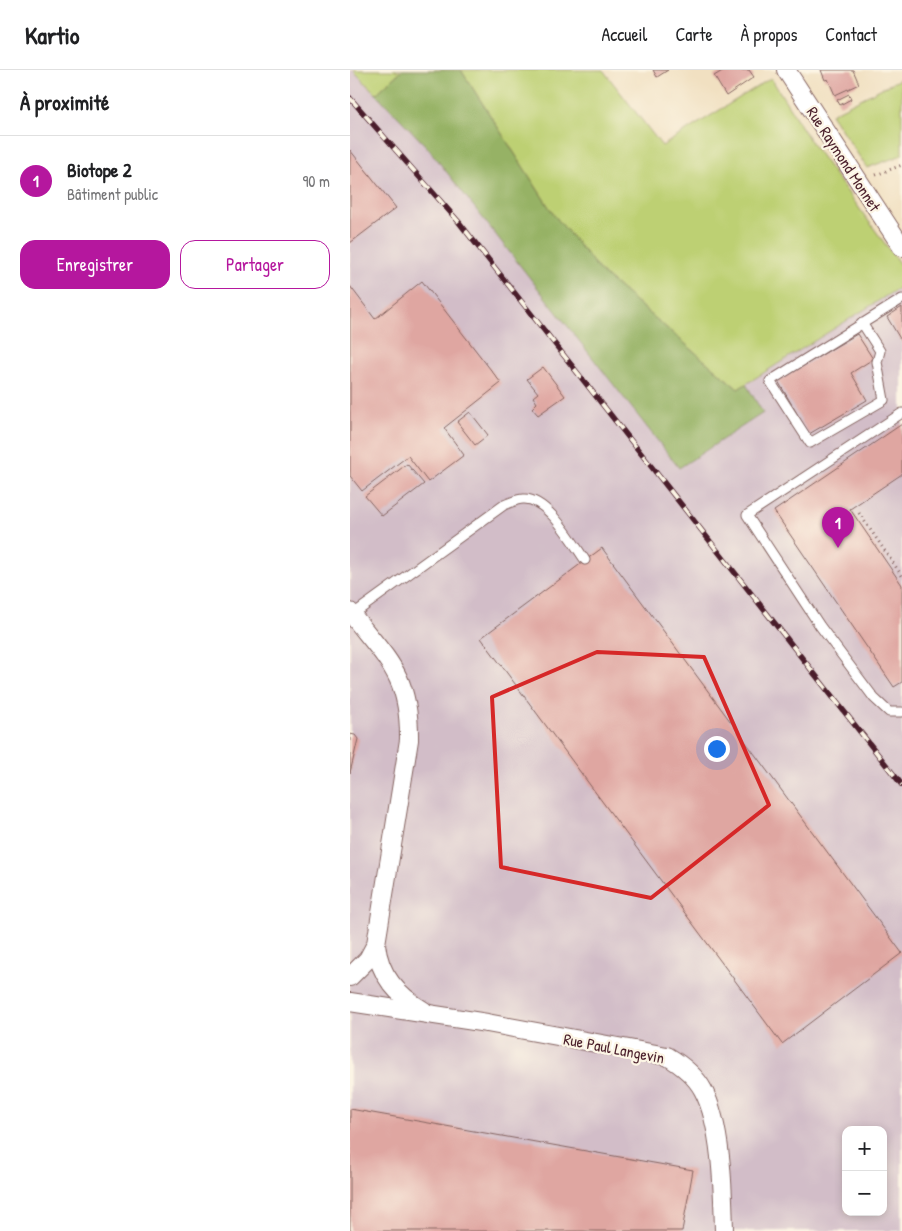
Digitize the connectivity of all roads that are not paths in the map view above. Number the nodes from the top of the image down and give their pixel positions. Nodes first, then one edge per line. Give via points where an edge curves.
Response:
1 (786, 70) edge
2 (902, 247) edge
3 (902, 299) edge
4 (862, 324) junction
5 (902, 413) edge
6 (585, 560) dead end
7 (351, 614) edge
8 (902, 712) edge
9 (376, 944) junction
10 (350, 977) edge
11 (350, 1002) edge
12 (431, 1015) junction
13 (724, 1231) edge

1 - 2 street, Rue Raymond Monnet
3 - 4 lane
4 - 4 lane via 770,381 810,443 884,400 877,362 880,351
5 - 8 lane via 747,515 820,626 874,698 890,712
6 - 7 lane via 554,517 541,504 524,498 504,505
7 - 9 street, Rue Paul Langevin via 400,679 409,717 409,740
9 - 10 street, Rue Paul Langevin via 368,959
9 - 12 street, Rue Paul Langevin via 378,959 389,981 409,1003
11 - 12 street, Rue Paul Langevin
12 - 13 street, Rue Paul Langevin via 667,1056 683,1066 704,1091 712,1112 722,1175

